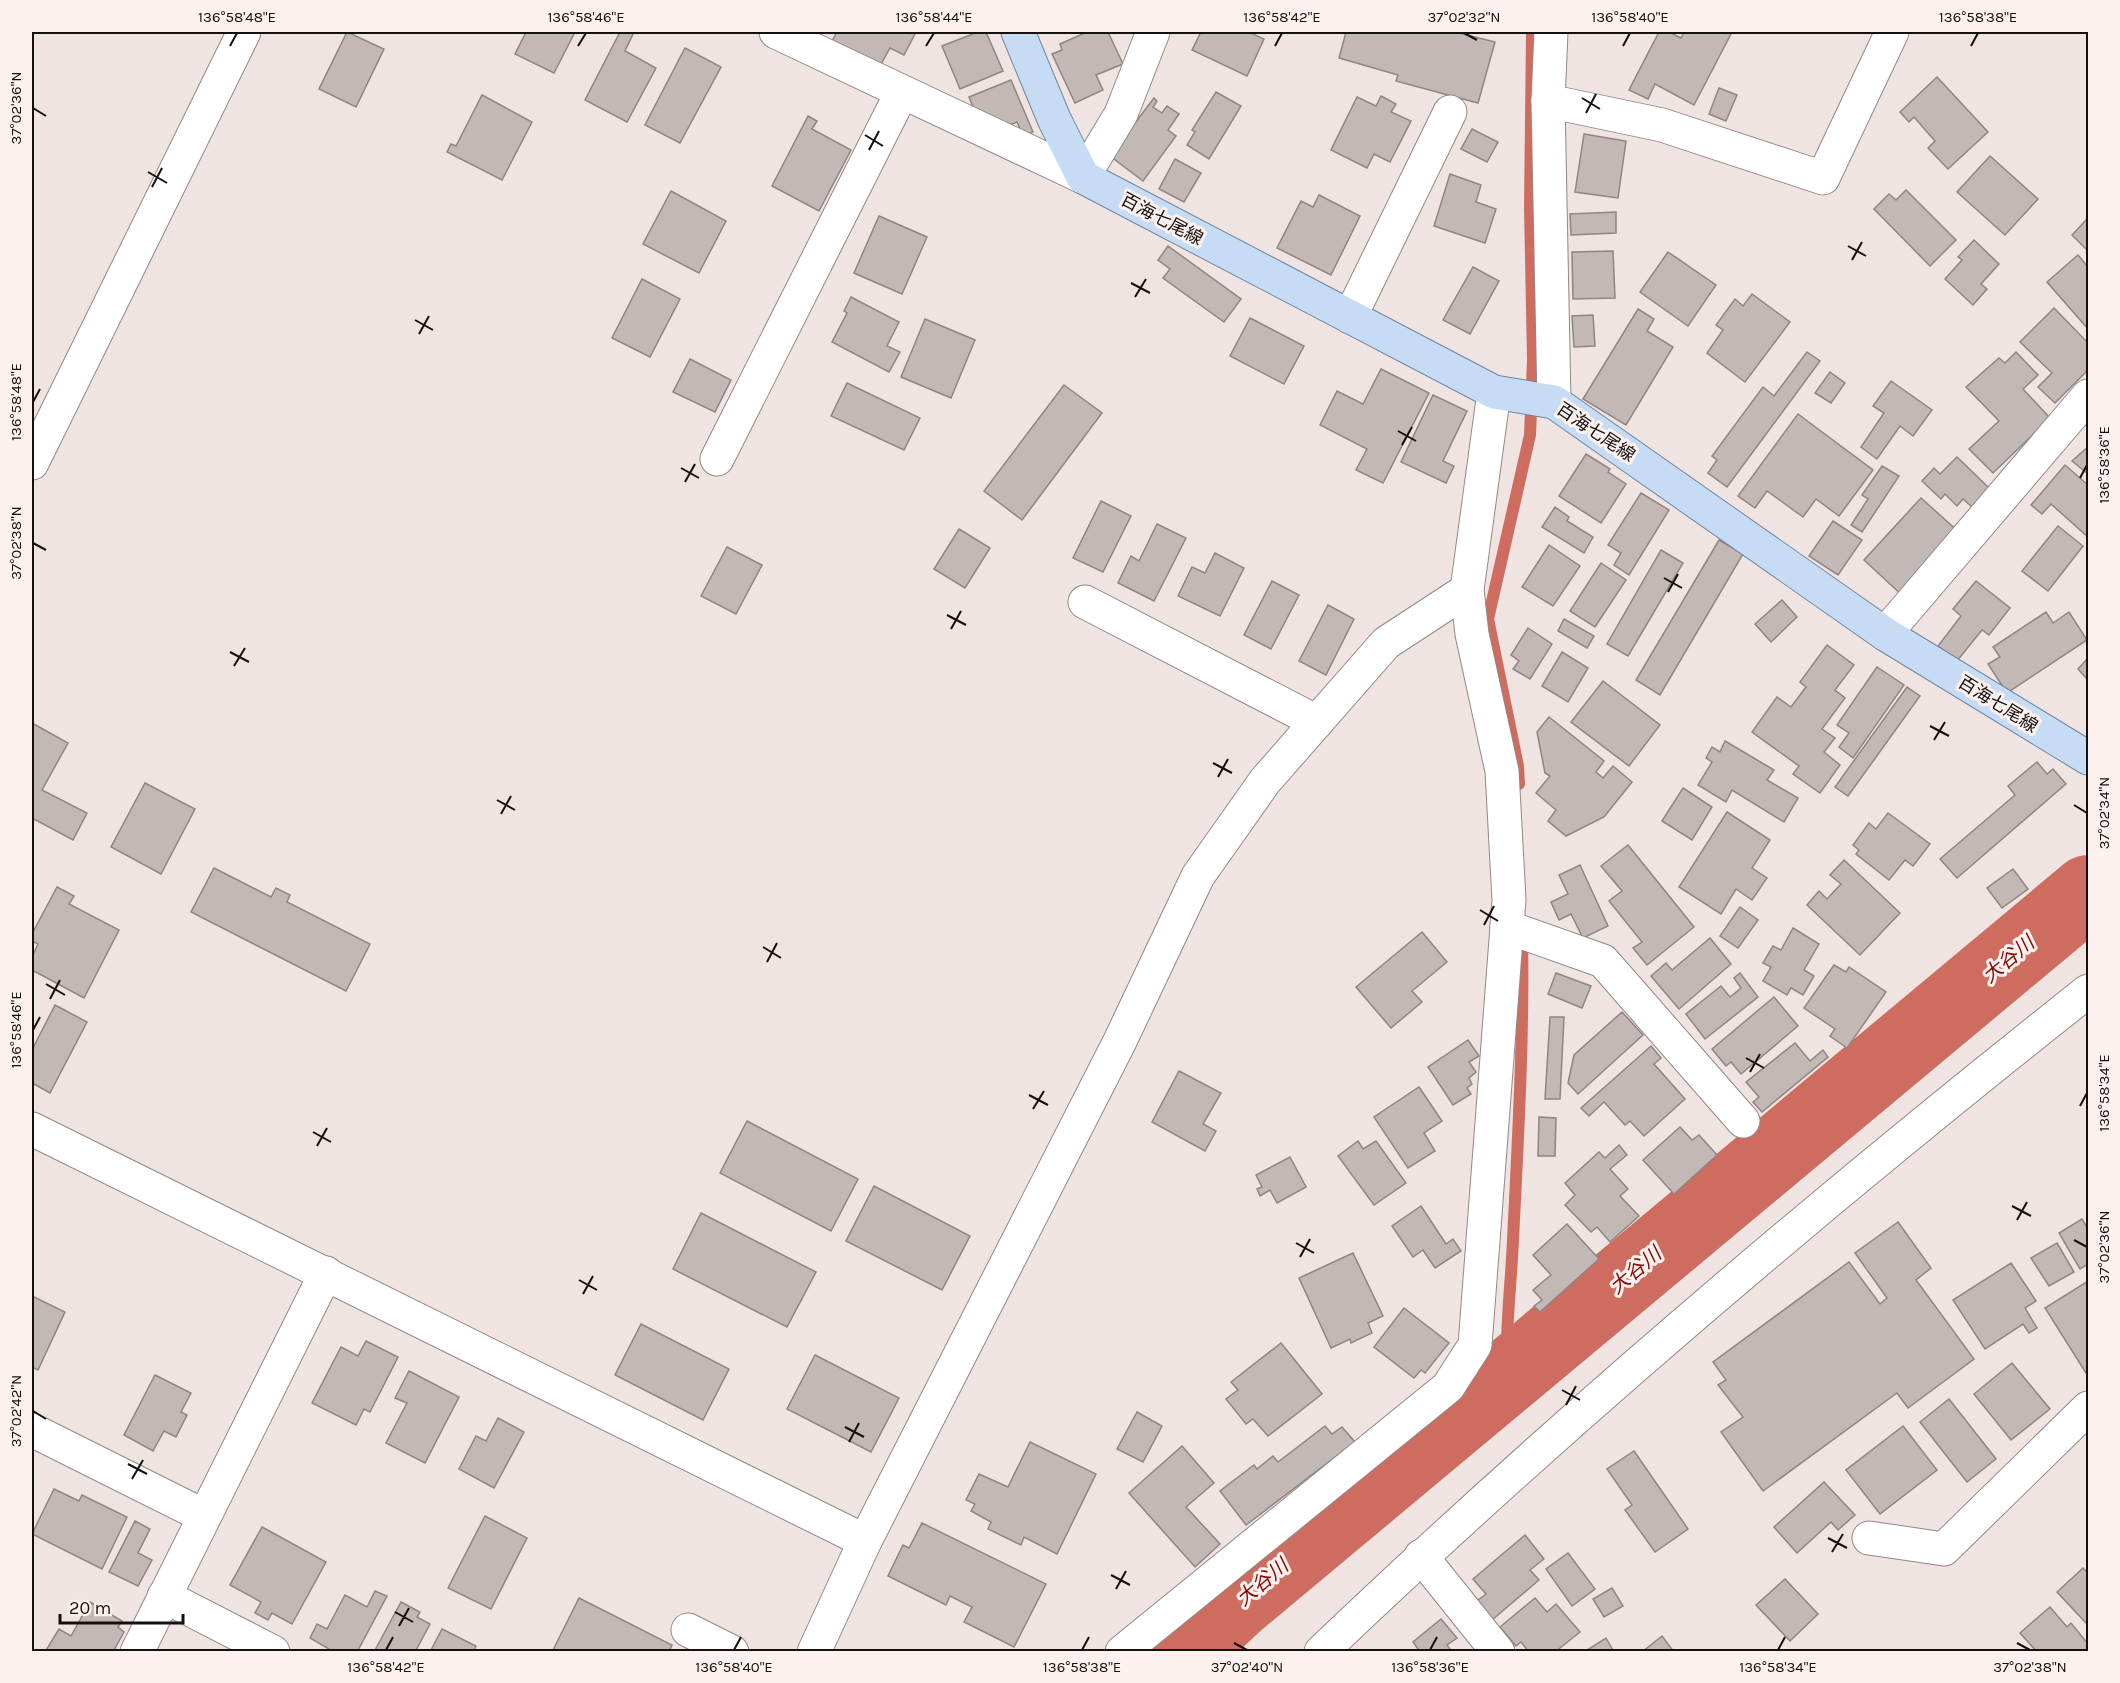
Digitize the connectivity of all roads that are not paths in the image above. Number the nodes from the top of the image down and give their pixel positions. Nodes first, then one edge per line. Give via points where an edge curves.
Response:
1 (244, 32) edge
2 (776, 32) edge
3 (1018, 32) edge
4 (1154, 32) edge
5 (1551, 32) edge
6 (1892, 32) edge
7 (902, 92) junction
8 (1548, 101) junction
9 (1450, 112) dead end
10 (1083, 177) junction
11 (1350, 317) junction
12 (2088, 396) edge
13 (1526, 398) junction
14 (717, 459) dead end
15 (32, 464) edge
16 (1467, 590) junction
17 (1085, 602) dead end
18 (1885, 634) junction
19 (1317, 722) junction
20 (2084, 748) edge
21 (1507, 927) junction
22 (2088, 991) edge
23 (1743, 1121) dead end
24 (32, 1129) edge
25 (326, 1273) junction
26 (2088, 1408) edge
27 (32, 1430) edge
28 (204, 1516) junction
29 (1869, 1538) dead end
30 (865, 1541) junction
31 (1421, 1556) junction
32 (164, 1596) junction
33 (688, 1630) dead end
34 (137, 1652) edge
35 (273, 1652) edge
36 (732, 1652) edge
37 (814, 1652) edge
38 (1122, 1652) edge
39 (1321, 1652) edge
40 (1498, 1652) edge

1 - 15 street
2 - 7 street
3 - 10 main road
4 - 10 street via 1121,114
5 - 8 street
6 - 8 street via 1823,178 1662,125
7 - 10 street
7 - 14 street
8 - 13 street
9 - 11 street
10 - 11 main road, 百海七尾線
11 - 13 main road, 百海七尾線
12 - 18 street
13 - 16 street
13 - 18 main road, 百海七尾線
16 - 19 street via 1386,643
16 - 21 street via 1472,634 1502,771
17 - 19 street
18 - 20 main road, 百海七尾線
19 - 30 street via 1265,781 1198,876 1120,1041
21 - 23 street via 1603,961
21 - 38 street via 1475,1345 1448,1387
22 - 31 street via 1911,1131
24 - 25 street
25 - 28 street
25 - 30 street
26 - 29 street via 1944,1549
27 - 28 street
28 - 32 street
30 - 37 street
31 - 39 street
31 - 40 street
32 - 34 street
32 - 35 street
33 - 36 street

